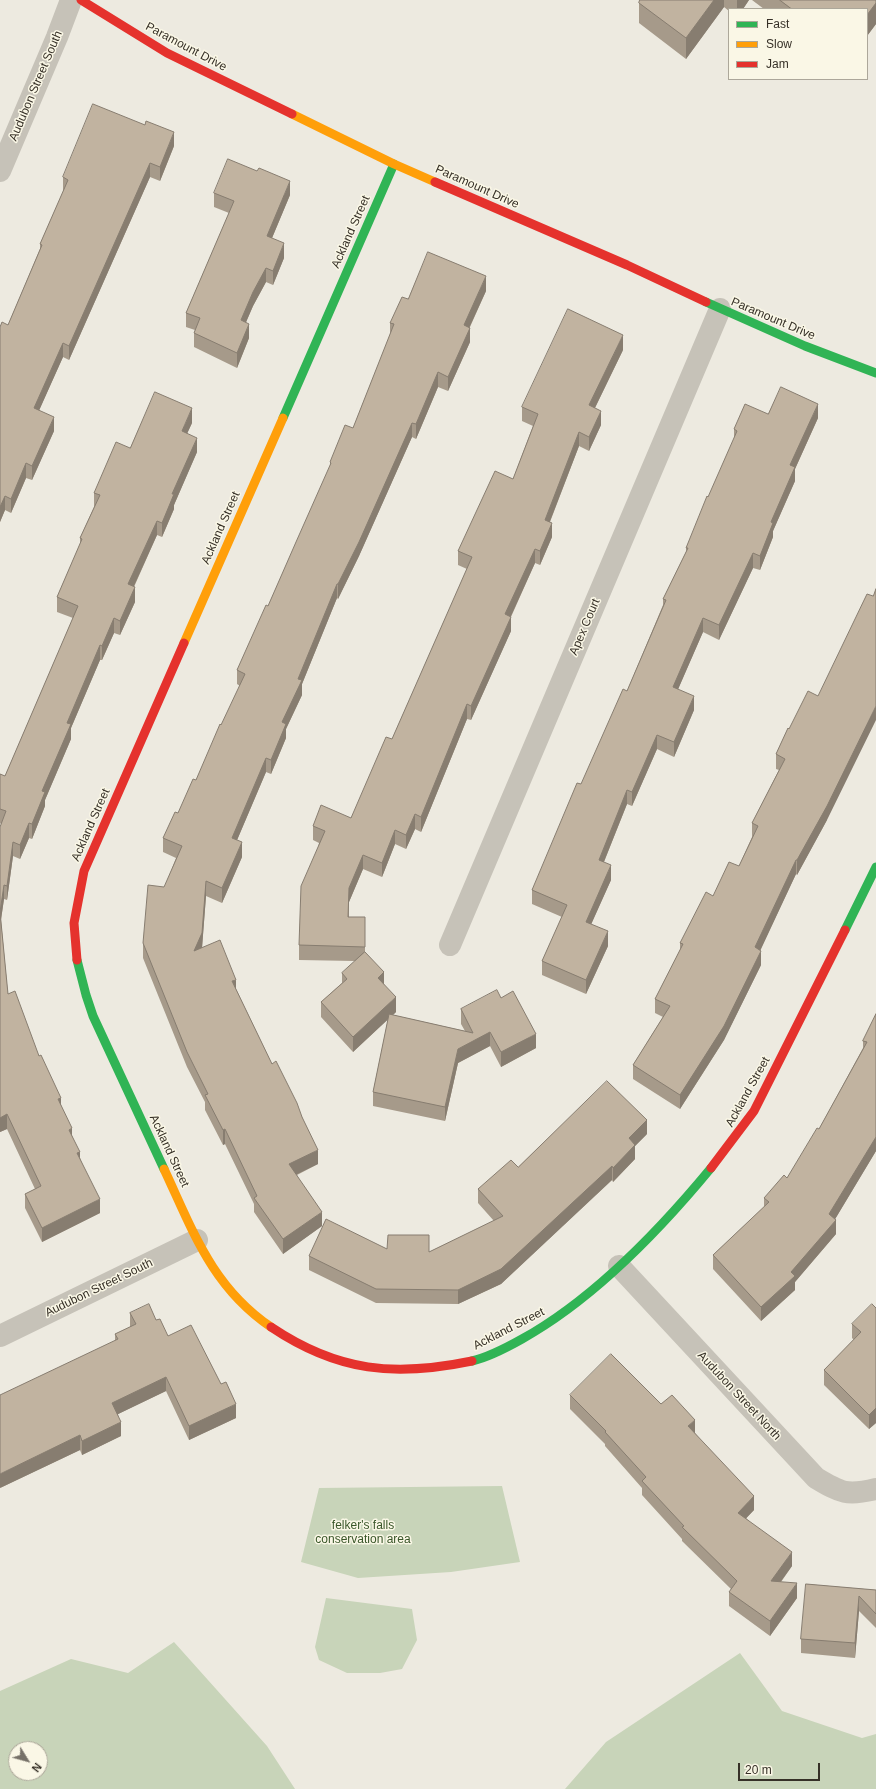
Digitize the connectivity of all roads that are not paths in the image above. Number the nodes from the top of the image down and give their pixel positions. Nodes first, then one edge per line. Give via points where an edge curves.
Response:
1 (71, 0) edge
2 (81, 0) edge
3 (394, 164) junction
4 (0, 171) edge
5 (720, 309) junction
6 (876, 373) edge
7 (876, 866) edge
8 (450, 945) dead end
9 (197, 1240) junction
10 (618, 1266) junction
11 (0, 1336) edge
12 (876, 1488) edge

1 - 4 street, Audubon Street South
2 - 3 street, Paramount Drive via 167,53
3 - 5 street, Paramount Drive via 627,265
3 - 9 street, Ackland Street via 84,871 83,886 78,898 74,930 79,977 94,1018
5 - 6 street, Paramount Drive
5 - 8 street, Apex Court
7 - 10 street, Ackland Street via 750,1117 734,1142 699,1185
9 - 10 street, Ackland Street via 229,1291 263,1322 298,1344 332,1360 365,1368 401,1372 478,1359 520,1339 558,1317
9 - 11 street, Audubon Street South
10 - 12 street, Audubon Street North via 816,1478 836,1490 856,1494

